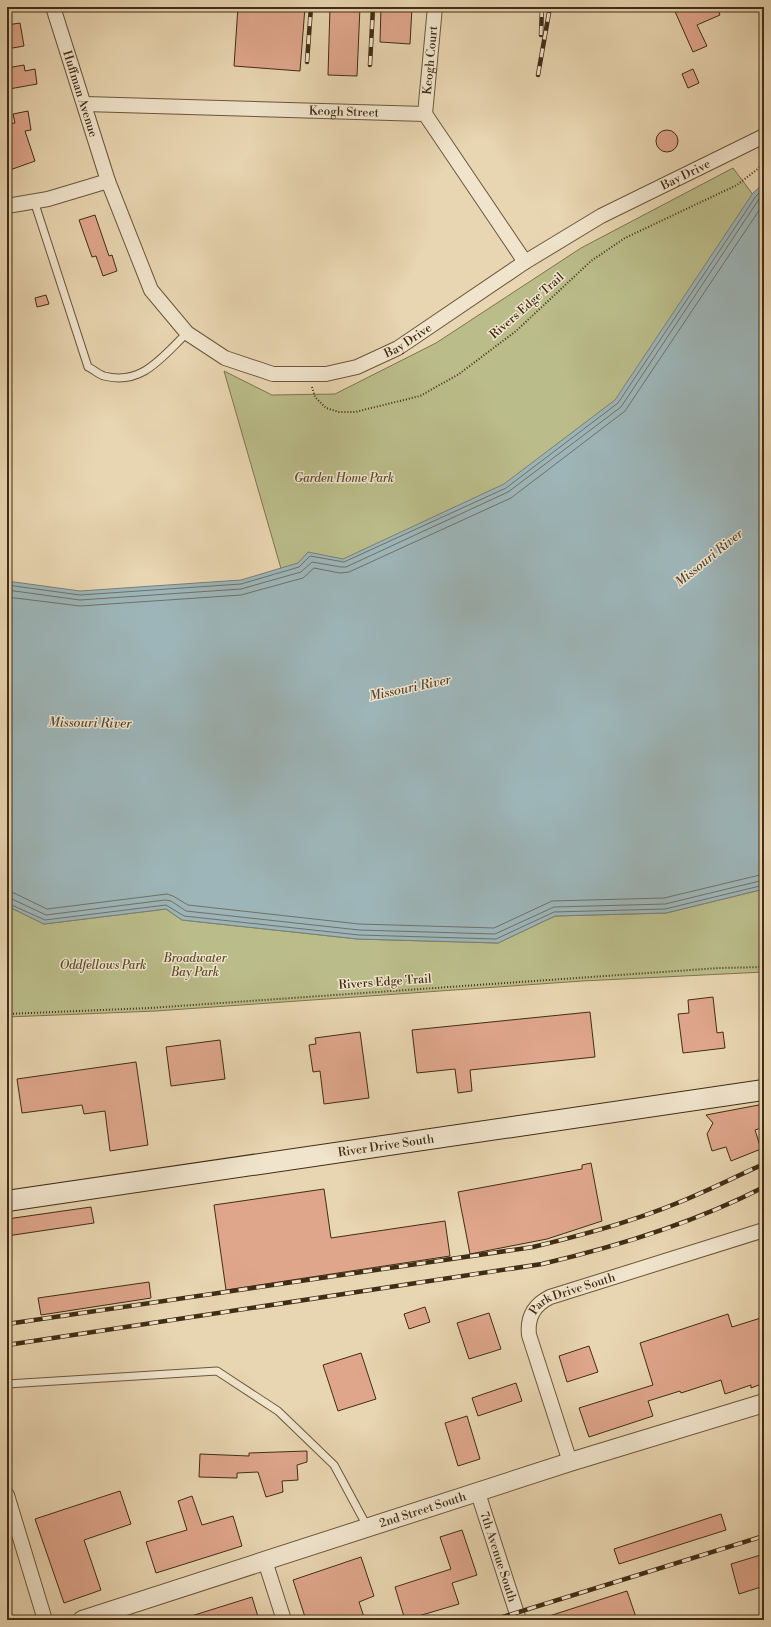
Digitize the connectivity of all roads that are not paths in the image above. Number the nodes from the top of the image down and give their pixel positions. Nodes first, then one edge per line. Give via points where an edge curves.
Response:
1 (53, 7) edge
2 (435, 7) edge
3 (85, 104) junction
4 (425, 114) junction
5 (764, 136) edge
6 (108, 181) junction
7 (34, 201) junction
8 (7, 206) edge
9 (525, 262) junction
10 (187, 333) junction
11 (764, 1090) edge
12 (7, 1200) edge
13 (764, 1230) edge
14 (7, 1384) edge
15 (764, 1403) edge
16 (570, 1462) junction
17 (478, 1493) junction
18 (7, 1495) edge
19 (368, 1528) junction
20 (265, 1561) junction
21 (45, 1620) edge
22 (82, 1620) edge
23 (284, 1620) edge
24 (519, 1620) edge

1 - 3 street, Huffman Avenue
2 - 4 street, Keogh Court
3 - 4 street, Keogh Street
3 - 6 street, Huffman Avenue
4 - 9 street
5 - 9 street, Bay Drive via 601,216
6 - 7 street
6 - 10 street, Bay Drive via 151,290
7 - 8 street
7 - 10 lane via 88,366 103,376 128,379 152,368
9 - 10 street, Bay Drive via 398,348 357,367 326,374 273,374 225,358
11 - 12 main road, River Drive South
13 - 16 street, Park Drive South via 550,1297 535,1308 530,1316 529,1335
14 - 19 lane via 217,1371 278,1411 334,1465
15 - 16 street, 2nd Street South
16 - 17 street, 2nd Street South
17 - 19 street, 2nd Street South
17 - 24 street, 7th Avenue South
18 - 21 street
19 - 20 street, 2nd Street South
20 - 22 street, 2nd Street South
20 - 23 street

